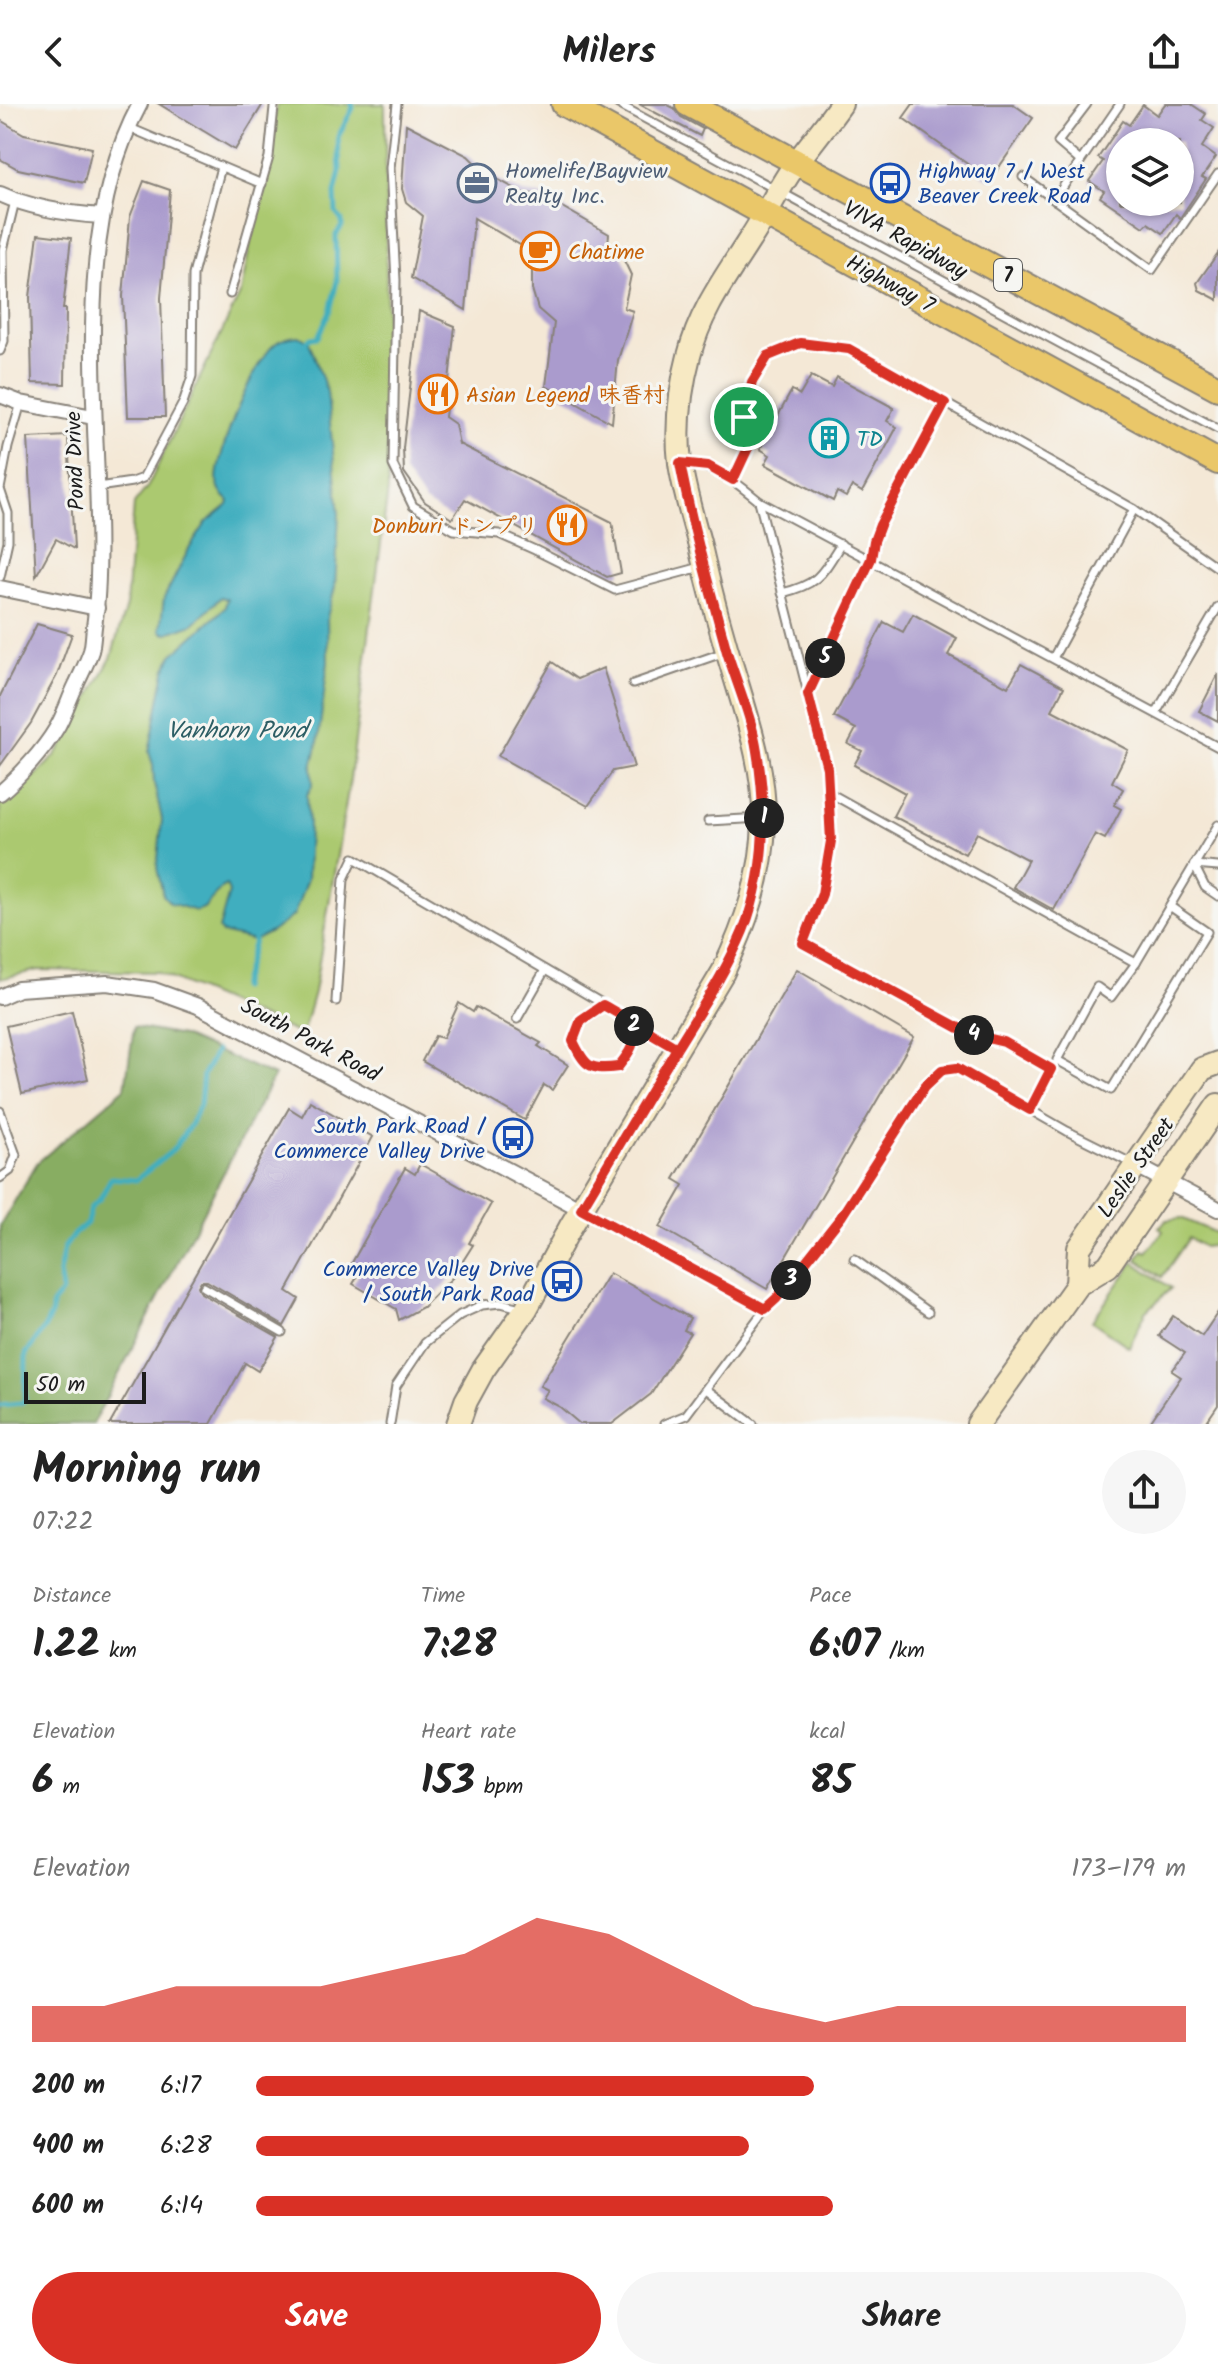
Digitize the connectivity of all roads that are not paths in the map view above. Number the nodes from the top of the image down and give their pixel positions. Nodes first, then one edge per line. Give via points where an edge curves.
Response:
1 (140, 104) edge
2 (397, 104) edge
3 (564, 104) edge
4 (618, 104) edge
5 (688, 104) edge
6 (841, 104) edge
7 (1087, 104) edge
8 (1120, 104) edge
9 (274, 107) dead end
10 (128, 127) junction
11 (1080, 161) junction
12 (797, 162) junction
13 (221, 167) junction
14 (1218, 174) edge
15 (1023, 177) dead end
16 (262, 184) junction
17 (779, 192) junction
18 (0, 194) edge
19 (1054, 200) junction
20 (15, 201) junction
21 (764, 213) junction
22 (102, 216) junction
23 (230, 294) dead end
24 (0, 351) edge
25 (1218, 388) edge
26 (0, 395) edge
27 (21, 403) junction
28 (945, 403) junction
29 (93, 417) junction
30 (1218, 429) edge
31 (1218, 462) edge
32 (680, 463) junction
33 (733, 480) junction
34 (98, 487) junction
35 (759, 501) junction
36 (1134, 509) junction
37 (841, 544) junction
38 (871, 559) junction
39 (704, 566) junction
40 (1218, 568) edge
41 (0, 577) edge
42 (0, 588) edge
43 (782, 593) junction
44 (1218, 607) edge
45 (97, 608) junction
46 (727, 651) junction
47 (1053, 658) junction
48 (633, 684) dead end
49 (808, 694) junction
50 (1156, 713) junction
51 (1218, 747) edge
52 (828, 792) junction
53 (0, 793) edge
54 (764, 818) junction
55 (708, 821) dead end
56 (1218, 825) edge
57 (1194, 865) junction
58 (1218, 867) edge
59 (1218, 896) edge
60 (1171, 907) junction
61 (1136, 963) junction
62 (545, 970) junction
63 (0, 997) edge
64 (336, 1001) dead end
65 (603, 1005) junction
66 (517, 1019) dead end
67 (634, 1022) junction
68 (677, 1048) junction
69 (1057, 1060) junction
70 (1218, 1063) edge
71 (1051, 1069) junction
72 (1218, 1105) edge
73 (1030, 1110) junction
74 (0, 1111) edge
75 (1137, 1166) junction
76 (0, 1178) edge
77 (1166, 1181) junction
78 (581, 1209) junction
79 (1218, 1209) edge
80 (854, 1259) dead end
81 (1077, 1285) junction
82 (204, 1287) dead end
83 (526, 1309) junction
84 (765, 1309) junction
85 (928, 1312) dead end
86 (282, 1332) dead end
87 (706, 1389) junction
88 (686, 1415) junction
89 (390, 1424) edge
90 (458, 1424) edge
91 (664, 1424) edge
92 (692, 1424) edge
93 (753, 1424) edge
94 (978, 1424) edge

1 - 10 street, Pond Drive
2 - 39 lane via 390,168 396,280 393,465 413,506 454,530 499,534 615,590
3 - 21 main road, Highway 7
4 - 17 lane, VIVA Rapidway
5 - 12 main road, 7
6 - 12 street
7 - 11 lane via 1058,142
8 - 11 lane
9 - 16 lane
10 - 13 lane
10 - 22 street, Pond Drive
11 - 19 lane
12 - 17 street
12 - 25 main road, 7
13 - 16 lane
13 - 34 lane via 193,275 192,376 183,403 143,478
14 - 19 lane via 1152,270
15 - 19 lane
16 - 23 lane
17 - 21 street
17 - 30 lane, VIVA Rapidway
18 - 20 street
20 - 22 street
20 - 24 lane via 3,250
21 - 31 main road, Highway 7
21 - 32 street via 697,327 681,395
22 - 29 street, Pond Drive
26 - 27 street
27 - 29 street
27 - 41 lane via 0,489 8,513 8,541
28 - 33 lane via 849,349 800,343 768,356 752,382 744,417 748,448
28 - 36 lane
28 - 38 lane via 880,525
29 - 34 street, Pond Drive
32 - 33 lane via 708,466
32 - 39 street
33 - 35 lane
34 - 45 street, Pond Drive
35 - 37 lane
35 - 43 lane
36 - 40 lane
36 - 47 lane
37 - 38 lane
37 - 43 lane via 820,575 805,587
38 - 47 lane
38 - 49 lane
39 - 46 street
42 - 45 street
43 - 49 lane
44 - 50 lane
45 - 53 street, Pond Drive via 92,650 56,730
46 - 48 lane
46 - 54 street via 757,749
47 - 50 lane
49 - 52 lane
50 - 51 lane
52 - 61 lane
52 - 71 lane via 831,841 822,894 803,943 970,1034 1004,1042
54 - 55 lane
54 - 68 street via 762,854 743,930
56 - 57 lane
57 - 58 lane
57 - 59 lane via 1205,887
57 - 60 lane
60 - 61 lane
60 - 69 lane via 1207,932 1111,1090
61 - 69 lane via 1111,997 1097,987
62 - 64 lane via 354,858 344,879
62 - 65 lane
62 - 66 lane
63 - 78 street, South Park Road via 18,989 107,983 154,990 198,1006
65 - 67 lane
65 - 67 lane via 581,1020 573,1041 583,1062 599,1070 618,1067 631,1050
67 - 68 lane
68 - 78 street
69 - 71 lane
70 - 75 street, Leslie Street via 1202,1069
71 - 73 lane
72 - 77 street, Leslie Street
73 - 75 lane
73 - 84 lane via 957,1068 942,1070 925,1086 841,1217
74 - 76 lane via 16,1155 10,1171
75 - 77 street
75 - 81 street, Leslie Street via 1079,1248
77 - 79 street
77 - 81 street, Leslie Street via 1108,1266
78 - 83 street
78 - 84 lane
80 - 85 lane
81 - 94 street, Leslie Street
82 - 86 lane
83 - 89 lane via 482,1305 425,1343 396,1386
83 - 90 street via 483,1370
84 - 87 lane
87 - 88 lane
87 - 93 lane
88 - 91 lane
88 - 92 lane

